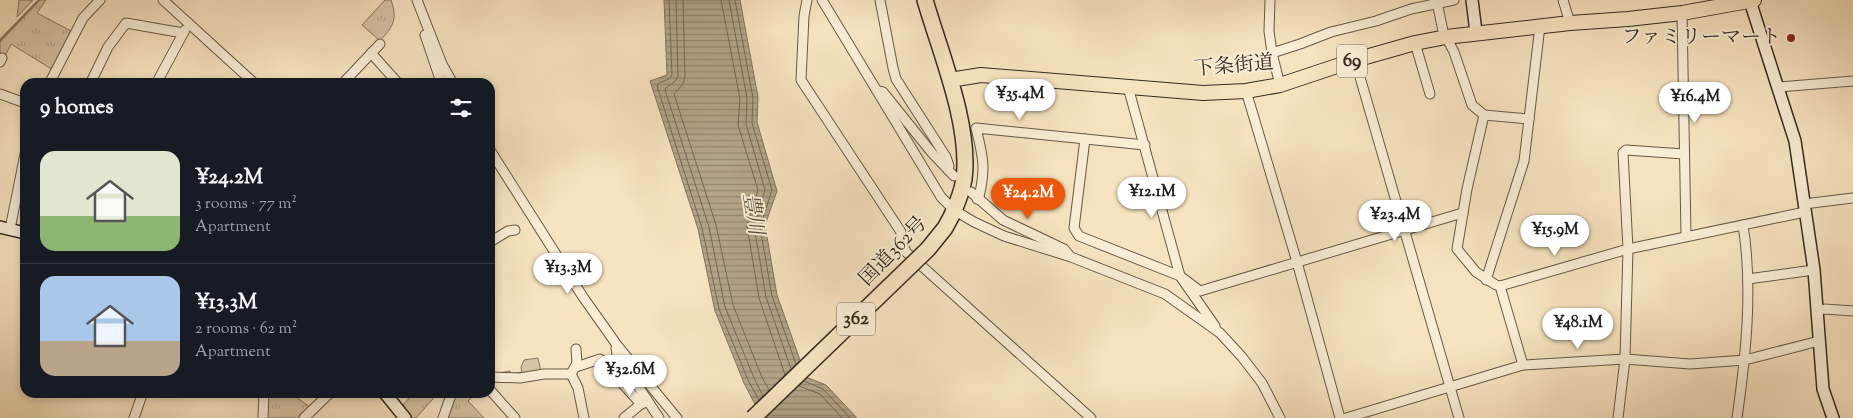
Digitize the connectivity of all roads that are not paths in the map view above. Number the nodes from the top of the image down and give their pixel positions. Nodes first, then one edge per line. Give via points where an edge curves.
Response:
1 (100, 0) edge
2 (163, 0) edge
3 (417, 0) edge
4 (807, 0) edge
5 (822, 0) edge
6 (880, 0) edge
7 (925, 0) edge
8 (1270, 0) edge
9 (1454, 0) edge
10 (1472, 0) edge
11 (1563, 0) edge
12 (1751, 0) edge
13 (1434, 1) edge
14 (1682, 13) junction
15 (424, 20) junction
16 (1570, 23) junction
17 (189, 24) junction
18 (1540, 26) junction
19 (1476, 32) junction
20 (183, 33) junction
21 (1446, 37) junction
22 (1415, 43) junction
23 (380, 44) dead end
24 (1272, 53) junction
25 (371, 54) junction
26 (1355, 60) junction
27 (52, 78) edge
28 (93, 78) edge
29 (159, 78) edge
30 (249, 78) edge
31 (348, 78) edge
32 (393, 78) edge
33 (440, 78) edge
34 (450, 78) edge
35 (950, 80) junction
36 (1853, 81) edge
37 (1280, 85) junction
38 (1128, 87) junction
39 (1779, 87) junction
40 (877, 91) junction
41 (1246, 91) junction
42 (0, 94) edge
43 (1430, 94) dead end
44 (20, 101) edge
45 (1484, 115) junction
46 (1529, 119) junction
47 (1085, 139) junction
48 (1144, 145) junction
49 (1684, 154) junction
50 (495, 158) edge
51 (20, 172) edge
52 (1853, 198) edge
53 (1805, 208) junction
54 (953, 213) junction
55 (1463, 214) junction
56 (1743, 225) junction
57 (5, 228) edge
58 (515, 230) dead end
59 (1404, 230) junction
60 (20, 232) edge
61 (1686, 236) junction
62 (495, 239) edge
63 (1628, 249) junction
64 (1071, 257) junction
65 (1297, 262) junction
66 (1814, 270) junction
67 (1180, 276) junction
68 (1748, 279) junction
69 (1486, 280) junction
70 (1500, 286) junction
71 (1817, 311) junction
72 (1853, 311) edge
73 (1220, 333) junction
74 (1819, 341) junction
75 (617, 344) junction
76 (576, 349) dead end
77 (1625, 359) junction
78 (1745, 360) junction
79 (1523, 365) junction
80 (573, 371) junction
81 (495, 377) edge
82 (1450, 387) junction
83 (495, 396) edge
84 (141, 398) edge
85 (264, 398) edge
86 (325, 398) edge
87 (389, 398) edge
88 (450, 398) edge
89 (645, 403) junction
90 (134, 418) edge
91 (263, 418) edge
92 (304, 418) edge
93 (404, 418) edge
94 (443, 418) edge
95 (515, 418) edge
96 (584, 418) edge
97 (624, 418) edge
98 (659, 418) edge
99 (677, 418) edge
100 (753, 418) edge
101 (1091, 418) edge
102 (1280, 418) edge
103 (1340, 418) edge
104 (1346, 418) edge
105 (1459, 418) edge
106 (1618, 418) edge
107 (1737, 418) edge
108 (1832, 418) edge

1 - 27 street via 83,18
2 - 17 street
3 - 15 street
4 - 101 street via 801,80 901,232 906,252
5 - 40 street
6 - 40 street via 896,79 946,157 951,173 883,92
7 - 35 highway, 362
8 - 24 street
9 - 13 street
10 - 19 street
11 - 16 street
12 - 14 main road, 下条街道 / 69
12 - 39 street
13 - 21 street
13 - 24 street
14 - 16 main road, 下条街道 / 69
14 - 49 street
15 - 33 street via 422,27
15 - 34 street
16 - 18 main road, 下条街道 / 69
17 - 20 street
17 - 30 street
18 - 19 main road, 下条街道 / 69
18 - 46 street
19 - 21 main road, 下条街道 / 69
20 - 28 street via 126,23 108,47
20 - 29 street
21 - 22 main road, 下条街道 / 69
21 - 45 street via 1472,106
22 - 26 main road, 下条街道 / 69
22 - 43 street
23 - 25 street
24 - 37 street
25 - 31 street
25 - 32 street
26 - 37 main road, 下条街道 / 69
26 - 59 street
35 - 38 main road, 下条街道 / 69 via 981,75
35 - 54 highway, 362 via 965,151 964,179
36 - 39 street
37 - 41 main road, 下条街道 / 69
38 - 41 main road, 下条街道 / 69 via 1202,93
38 - 48 street
39 - 53 street via 1794,141
40 - 54 street via 940,197
41 - 65 street
42 - 44 street
45 - 46 street
45 - 55 street
46 - 69 street via 1524,160
47 - 48 street
47 - 64 street via 976,128 984,171 980,195 974,196 1003,220 1064,249
47 - 67 street via 1074,228 1079,236
48 - 67 street
49 - 61 street
49 - 63 street via 1626,150 1623,153
50 - 75 street
51 - 57 street
52 - 53 street
53 - 56 street
53 - 66 street
54 - 64 street via 1004,236
54 - 100 highway, 国道362号 / 362, bridge via 928,249
55 - 59 street
55 - 69 street via 1457,249
56 - 61 street
56 - 68 street
57 - 60 street
58 - 62 street
59 - 65 street
59 - 82 street
61 - 63 street
63 - 70 street
63 - 77 street
64 - 73 street via 1165,294
65 - 67 street via 1200,291
65 - 103 street
66 - 68 street
66 - 71 street
67 - 73 street
68 - 78 street
69 - 70 street
70 - 79 street
71 - 72 street
71 - 74 street
73 - 102 street via 1262,383
74 - 78 street
74 - 108 street via 1823,389
75 - 89 street via 617,354
75 - 99 street
76 - 80 street
77 - 78 street via 1690,364
77 - 79 street
77 - 106 street
78 - 107 street
79 - 82 street
80 - 81 street via 520,378
80 - 89 street via 600,359
80 - 96 street
82 - 104 street
82 - 105 street
83 - 95 street
84 - 90 street
85 - 91 street
86 - 92 street
87 - 93 street
88 - 94 street
89 - 97 street
89 - 98 street

